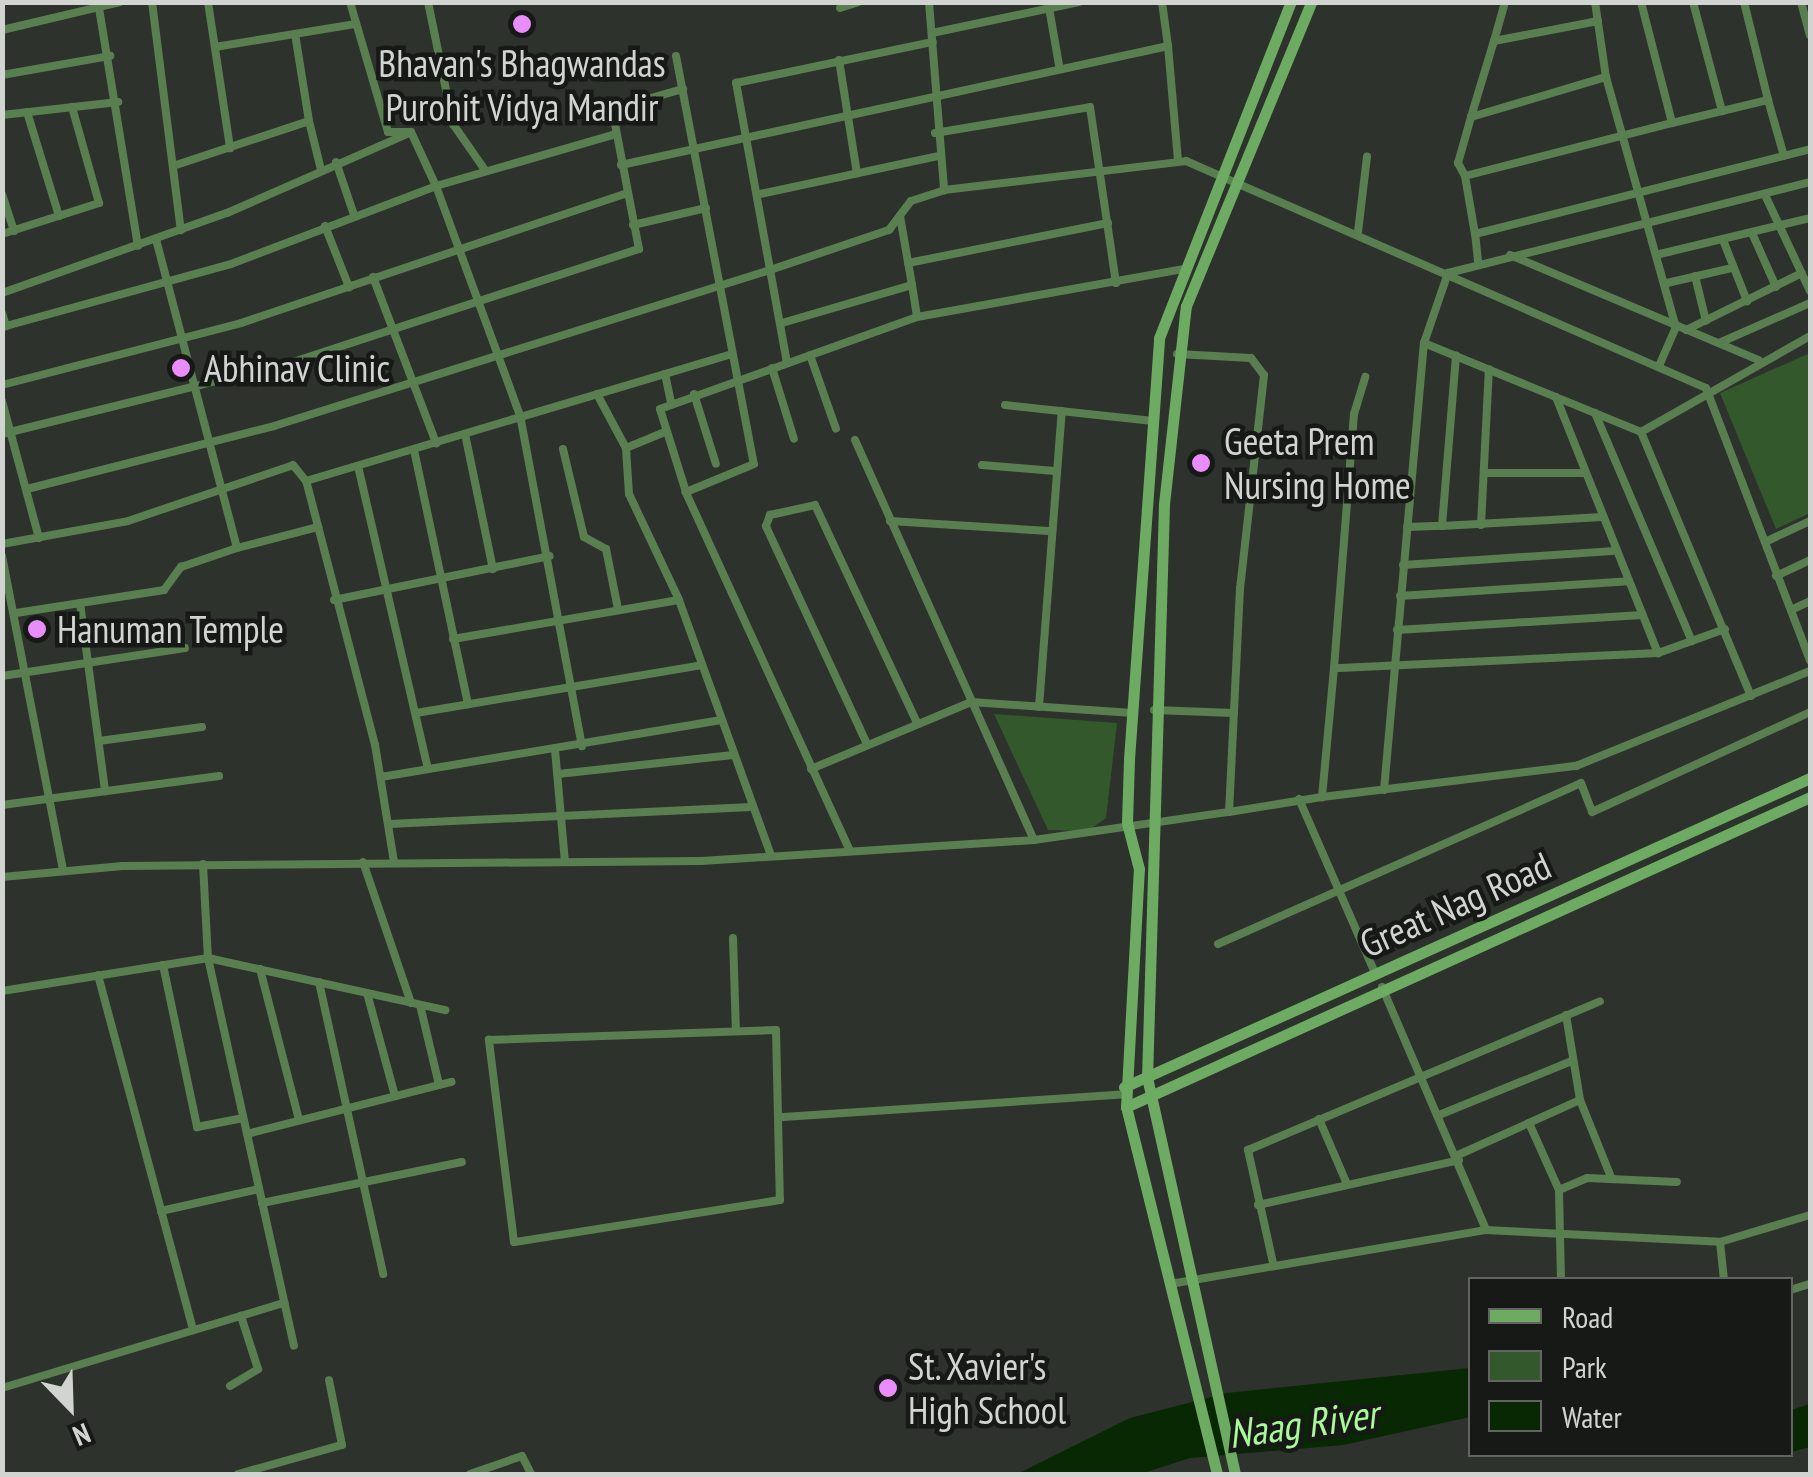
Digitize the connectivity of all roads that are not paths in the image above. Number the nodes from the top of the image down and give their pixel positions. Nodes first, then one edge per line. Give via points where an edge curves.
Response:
1 (120, 2) edge
2 (152, 2) edge
3 (208, 2) edge
4 (350, 2) edge
5 (428, 2) edge
6 (858, 2) edge
7 (929, 2) edge
8 (1079, 2) edge
9 (1162, 2) edge
10 (1292, 2) edge
11 (1312, 2) edge
12 (1505, 2) edge
13 (1595, 2) edge
14 (1641, 2) edge
15 (1694, 2) edge
16 (1744, 2) edge
17 (98, 5) edge
18 (1048, 5) edge
19 (1805, 7) edge
20 (840, 8) dead end
21 (1598, 21) junction
22 (356, 24) junction
23 (2, 30) edge
24 (295, 34) junction
25 (1810, 35) edge
26 (932, 38) junction
27 (1494, 41) junction
28 (1168, 46) junction
29 (214, 47) junction
30 (110, 56) junction
31 (676, 56) dead end
32 (838, 60) junction
33 (1059, 65) junction
34 (2, 75) edge
35 (1606, 76) junction
36 (683, 89) junction
37 (934, 94) junction
38 (1768, 100) junction
39 (118, 102) junction
40 (72, 107) junction
41 (1722, 111) junction
42 (26, 112) junction
43 (2, 115) edge
44 (850, 117) junction
45 (1471, 117) junction
46 (309, 121) junction
47 (1672, 123) junction
48 (410, 132) junction
49 (616, 134) junction
50 (935, 134) junction
51 (1623, 137) junction
52 (749, 139) junction
53 (696, 146) junction
54 (230, 148) junction
55 (1810, 149) edge
56 (938, 156) junction
57 (1784, 156) junction
58 (1367, 157) dead end
59 (1178, 160) junction
60 (336, 162) junction
61 (1101, 164) junction
62 (621, 165) junction
63 (173, 166) junction
64 (1220, 168) junction
65 (321, 170) junction
66 (486, 170) junction
67 (857, 174) junction
68 (1236, 176) junction
69 (1466, 176) junction
70 (1810, 182) edge
71 (436, 186) junction
72 (944, 190) junction
73 (1641, 192) junction
74 (627, 193) junction
75 (2, 194) edge
76 (760, 194) junction
77 (1765, 195) junction
78 (706, 208) junction
79 (354, 215) junction
80 (59, 216) junction
81 (900, 216) junction
82 (1810, 218) edge
83 (1652, 222) junction
84 (1108, 223) junction
85 (633, 225) junction
86 (325, 226) junction
87 (1780, 227) junction
88 (14, 230) junction
89 (181, 230) junction
90 (1358, 232) junction
91 (1752, 233) junction
92 (2, 234) edge
93 (1475, 234) junction
94 (156, 240) junction
95 (1723, 240) junction
96 (458, 243) junction
97 (138, 246) junction
98 (1507, 254) junction
99 (1660, 254) junction
100 (1478, 261) junction
101 (908, 263) junction
102 (776, 268) junction
103 (1732, 268) junction
104 (1183, 269) junction
105 (1448, 273) junction
106 (1802, 274) junction
107 (1695, 276) junction
108 (374, 277) junction
109 (164, 278) junction
110 (1116, 282) junction
111 (1666, 283) junction
112 (912, 285) junction
113 (718, 286) junction
114 (348, 287) junction
115 (1776, 287) junction
116 (1810, 291) edge
117 (2, 293) edge
118 (476, 300) junction
119 (1747, 301) junction
120 (1810, 303) edge
121 (2, 313) edge
122 (917, 318) junction
123 (1706, 321) junction
124 (782, 323) junction
125 (1681, 328) junction
126 (395, 330) junction
127 (1810, 336) edge
128 (181, 339) junction
129 (1424, 343) junction
130 (1719, 343) junction
131 (1177, 354) junction
132 (498, 355) junction
133 (729, 355) junction
134 (810, 355) junction
135 (1456, 356) junction
136 (1759, 360) junction
137 (787, 363) junction
138 (1660, 366) junction
139 (772, 368) junction
140 (1489, 370) junction
141 (666, 374) junction
142 (1365, 378) dead end
143 (734, 381) junction
144 (415, 382) junction
145 (2, 385) edge
146 (194, 387) junction
147 (1706, 388) junction
148 (598, 394) junction
149 (694, 394) junction
150 (1555, 396) junction
151 (2, 401) edge
152 (671, 402) junction
153 (1006, 406) dead end
154 (1062, 412) junction
155 (1596, 413) junction
156 (520, 415) junction
157 (1153, 421) junction
158 (836, 429) dead end
159 (664, 432) junction
160 (1641, 432) junction
161 (7, 433) edge
162 (465, 434) junction
163 (794, 439) dead end
164 (855, 440) dead end
165 (212, 443) junction
166 (436, 443) junction
167 (626, 448) junction
168 (563, 449) dead end
169 (414, 450) junction
170 (716, 464) dead end
171 (982, 465) dead end
172 (358, 466) junction
173 (1056, 471) junction
174 (1584, 472) junction
175 (1484, 474) junction
176 (306, 481) junction
177 (222, 488) junction
178 (27, 489) junction
179 (686, 492) junction
180 (1602, 517) junction
181 (1810, 520) edge
182 (890, 521) junction
183 (1442, 526) junction
184 (1481, 526) junction
185 (318, 527) junction
186 (1407, 528) junction
187 (1049, 530) junction
188 (38, 538) junction
189 (1764, 542) junction
190 (2, 544) edge
191 (236, 548) junction
192 (1616, 551) junction
193 (2, 556) edge
194 (550, 556) junction
195 (1810, 560) edge
196 (1403, 566) junction
197 (493, 569) junction
198 (1776, 576) junction
199 (440, 581) junction
200 (1629, 582) junction
201 (385, 589) junction
202 (1400, 596) junction
203 (334, 600) junction
204 (678, 600) junction
205 (1810, 601) edge
206 (80, 603) junction
207 (618, 609) junction
208 (1791, 610) junction
209 (16, 612) junction
210 (1643, 616) junction
211 (561, 620) junction
212 (1725, 629) junction
213 (1397, 630) junction
214 (453, 639) junction
215 (1806, 639) edge
216 (1692, 641) junction
217 (185, 648) dead end
218 (1658, 653) junction
219 (1810, 661) edge
220 (88, 662) junction
221 (702, 665) junction
222 (1394, 667) junction
223 (1334, 668) junction
224 (1810, 671) edge
225 (32, 674) junction
226 (2, 676) edge
227 (572, 687) junction
228 (1751, 696) junction
229 (972, 702) junction
230 (468, 704) junction
231 (1040, 707) junction
232 (1154, 710) junction
233 (416, 712) junction
234 (1810, 712) edge
235 (1133, 713) junction
236 (1234, 713) junction
237 (721, 720) junction
238 (917, 723) junction
239 (202, 727) dead end
240 (98, 741) junction
241 (867, 744) junction
242 (582, 746) junction
243 (555, 750) junction
244 (733, 755) junction
245 (1576, 766) junction
246 (428, 769) junction
247 (811, 769) junction
248 (558, 774) junction
249 (219, 776) dead end
250 (380, 777) junction
251 (1810, 778) edge
252 (1581, 782) junction
253 (1384, 790) junction
254 (104, 791) junction
255 (1810, 797) edge
256 (51, 798) junction
257 (1322, 798) junction
258 (1299, 799) junction
259 (2, 805) edge
260 (752, 806) junction
261 (1230, 812) junction
262 (562, 821) junction
263 (1127, 823) junction
264 (1155, 823) junction
265 (389, 824) junction
266 (1034, 840) junction
267 (850, 851) junction
268 (770, 856) junction
269 (565, 861) junction
270 (362, 862) junction
271 (394, 862) junction
272 (203, 864) junction
273 (63, 872) junction
274 (2, 877) edge
275 (1340, 889) junction
276 (733, 938) dead end
277 (1218, 944) dead end
278 (208, 958) junction
279 (163, 965) junction
280 (260, 969) junction
281 (1375, 972) junction
282 (98, 975) junction
283 (319, 982) junction
284 (1382, 987) junction
285 (2, 991) edge
286 (367, 993) junction
287 (1600, 1002) dead end
288 (416, 1004) junction
289 (445, 1010) dead end
290 (1566, 1015) junction
291 (736, 1031) junction
292 (1572, 1061) junction
293 (1420, 1075) junction
294 (1147, 1078) junction
295 (451, 1082) dead end
296 (439, 1085) junction
297 (395, 1096) junction
298 (1125, 1096) junction
299 (1149, 1098) junction
300 (1580, 1100) junction
301 (348, 1108) junction
302 (1439, 1115) junction
303 (783, 1117) junction
304 (243, 1118) junction
305 (1319, 1119) junction
306 (299, 1120) junction
307 (1528, 1124) junction
308 (247, 1134) junction
309 (1458, 1158) junction
310 (462, 1162) dead end
311 (1611, 1177) junction
312 (364, 1181) junction
313 (1677, 1182) dead end
314 (1347, 1184) junction
315 (259, 1190) junction
316 (1559, 1190) junction
317 (262, 1203) junction
318 (1258, 1205) junction
319 (161, 1211) junction
320 (1810, 1215) edge
321 (1486, 1230) junction
322 (1562, 1236) junction
323 (1720, 1242) junction
324 (1273, 1263) junction
325 (383, 1274) dead end
326 (1562, 1277) edge
327 (1724, 1277) edge
328 (1193, 1280) junction
329 (1170, 1284) junction
330 (284, 1302) junction
331 (241, 1316) junction
332 (193, 1330) junction
333 (294, 1346) dead end
334 (329, 1380) dead end
335 (230, 1386) dead end
336 (2, 1388) edge
337 (1232, 1469) edge
338 (1216, 1472) edge
339 (238, 1474) edge
340 (470, 1474) edge
341 (531, 1474) edge

1 - 17 street
2 - 63 street
3 - 29 street
4 - 22 street
5 - 66 street via 453,124
6 - 20 street
7 - 26 street
8 - 18 street
9 - 28 street
10 - 64 main road
11 - 68 main road
12 - 27 street
13 - 21 street
14 - 47 street
15 - 41 street
16 - 38 street
17 - 23 street
17 - 30 street
18 - 26 street
18 - 33 street
19 - 25 street
21 - 27 street
21 - 35 street
22 - 24 street
22 - 48 street via 388,132
24 - 29 street
24 - 46 street
26 - 32 street
26 - 37 street
27 - 45 street
28 - 33 street
28 - 59 street
29 - 54 street
30 - 34 street
30 - 39 street
31 - 36 street
32 - 44 street
32 - 52 street via 736,83
33 - 37 street
35 - 45 street
35 - 51 street
36 - 49 street via 612,110
36 - 53 street
37 - 44 street
37 - 50 street
38 - 41 street
38 - 57 street
39 - 40 street
39 - 97 street
40 - 42 street
40 - 80 street via 99,204
41 - 47 street
42 - 43 street
42 - 80 street
44 - 52 street
44 - 67 street
45 - 69 street via 1458,163
46 - 54 street
46 - 65 street
47 - 51 street
48 - 60 street
48 - 71 street
49 - 62 street
49 - 66 street
50 - 56 street
50 - 61 street via 1090,107
51 - 69 street
51 - 73 street
52 - 53 street
52 - 76 street
53 - 62 street
53 - 78 street
54 - 63 street
55 - 57 street
56 - 67 street
56 - 72 street
57 - 73 street
58 - 90 street
59 - 61 street
59 - 64 street
60 - 65 street
60 - 79 street
61 - 72 street
61 - 84 street
62 - 74 street
63 - 89 street
64 - 68 street
64 - 104 main road
65 - 89 street
66 - 71 street
67 - 76 street
68 - 90 street
68 - 131 main road
69 - 93 street
70 - 77 street
71 - 79 street
71 - 96 street
72 - 81 street
73 - 83 street
73 - 93 street
74 - 85 street
74 - 96 street
75 - 88 street
76 - 102 street
77 - 83 street
77 - 87 street
78 - 85 street
78 - 113 street
79 - 86 street
80 - 88 street
81 - 101 street
81 - 102 street via 888,230
82 - 87 street
83 - 98 street
83 - 99 street
84 - 101 street
84 - 110 street
85 - 118 street via 638,250
86 - 109 street via 231,264
86 - 114 street
87 - 91 street
87 - 106 street
88 - 92 street
89 - 94 street
90 - 105 street
91 - 95 street
91 - 115 street
93 - 100 street
94 - 97 street
94 - 109 street
95 - 99 street
95 - 103 street
96 - 108 street
96 - 118 street
97 - 117 street
98 - 100 street
98 - 125 street
99 - 111 street
100 - 105 street
101 - 112 street
102 - 113 street
102 - 124 street
103 - 107 street
103 - 119 street
104 - 110 street
104 - 157 main road via 1156,352
105 - 129 street
105 - 138 street
106 - 115 street
106 - 116 street
107 - 111 street
107 - 123 street
108 - 114 street
108 - 126 street
109 - 121 street via 6,326
109 - 128 street
110 - 122 street
111 - 125 street
112 - 122 street
112 - 124 street
113 - 132 street
113 - 133 street
114 - 128 street
115 - 119 street
118 - 126 street
118 - 132 street
119 - 123 street
120 - 130 street
122 - 134 street
123 - 125 street
124 - 137 street
125 - 130 street
125 - 138 street
126 - 144 street
126 - 146 street
127 - 136 street
128 - 145 street
128 - 146 street
129 - 135 street
129 - 186 street
130 - 136 street
131 - 232 main road
131 - 236 street via 1251,358 1264,375
132 - 144 street
132 - 156 street
133 - 141 street
133 - 143 street
134 - 137 street
134 - 158 street
135 - 140 street
135 - 183 street
136 - 147 street
137 - 139 street
138 - 147 street
139 - 143 street
139 - 163 street
140 - 150 street
140 - 175 street
141 - 148 street
141 - 152 street
142 - 223 street via 1354,414
143 - 149 street
143 - 179 street via 754,464
144 - 165 street
144 - 166 street
146 - 161 street
146 - 165 street
147 - 160 street
147 - 189 street
148 - 156 street
148 - 167 street
149 - 152 street
149 - 170 street
150 - 155 street
150 - 174 street
151 - 161 street
152 - 159 street via 660,410
153 - 154 street
154 - 157 street
154 - 173 street
155 - 160 street
155 - 216 street
156 - 162 street
156 - 194 street
157 - 235 main road
159 - 167 street
159 - 179 street
160 - 212 street
161 - 178 street
162 - 166 street
162 - 197 street
164 - 182 street
165 - 177 street
165 - 178 street
166 - 169 street
167 - 204 street via 629,494
168 - 207 street via 584,537 606,549
169 - 172 street
169 - 199 street
171 - 173 street
172 - 176 street
172 - 201 street
173 - 187 street
174 - 175 street
174 - 180 street
175 - 184 street
176 - 177 street via 293,465
176 - 185 street
177 - 188 street via 128,521
177 - 191 street
178 - 188 street
179 - 247 street
180 - 184 street
180 - 192 street
181 - 189 street
182 - 187 street
182 - 229 street
183 - 184 street
183 - 186 street
185 - 191 street
185 - 203 street
186 - 196 street
187 - 231 street
188 - 190 street
189 - 198 street
191 - 206 street via 181,567 164,590
192 - 196 street
192 - 200 street
193 - 209 street
194 - 197 street
194 - 211 street
195 - 198 street
196 - 202 street
197 - 199 street
198 - 208 street
199 - 201 street
199 - 214 street
200 - 202 street
200 - 210 street
201 - 203 street
201 - 233 street
202 - 213 street
203 - 250 street
204 - 207 street
204 - 221 street
205 - 208 street
206 - 209 street
206 - 220 street
207 - 211 street
208 - 215 street
209 - 225 street
210 - 213 street
210 - 218 street
211 - 214 street
211 - 227 street
212 - 216 street
212 - 228 street
213 - 222 street
214 - 230 street
215 - 219 street
216 - 218 street
217 - 220 street
218 - 222 street
220 - 225 street
220 - 240 street
221 - 227 street
221 - 237 street
222 - 223 street
222 - 253 street
223 - 257 street
224 - 228 street
225 - 226 street
225 - 256 street
227 - 230 street
227 - 242 street
228 - 245 street
229 - 231 street
229 - 238 street
229 - 266 street
230 - 233 street
231 - 235 street
232 - 236 street
232 - 264 main road
233 - 246 street
234 - 252 street via 1592,812
235 - 263 main road
236 - 261 street
237 - 242 street
237 - 244 street
238 - 241 street
238 - 241 street via 814,505 770,516 766,526
239 - 240 street
240 - 254 street
241 - 247 street
242 - 243 street
243 - 246 street
243 - 248 street
244 - 248 street
244 - 260 street
245 - 252 street
245 - 253 street
246 - 250 street
247 - 267 street
248 - 262 street
249 - 254 street
250 - 265 street
251 - 281 main road, Great Nag Road
252 - 275 street
253 - 257 street
254 - 256 street
255 - 284 main road, Great Nag Road
256 - 259 street
256 - 273 street
257 - 258 street
258 - 261 street
258 - 275 street
260 - 262 street
260 - 268 street
261 - 264 street
262 - 265 street
262 - 269 street
263 - 264 street
263 - 266 street
263 - 298 main road via 1139,869
264 - 294 main road
265 - 271 street
266 - 267 street
267 - 268 street
268 - 269 street
269 - 271 street
270 - 271 street
270 - 272 street
270 - 288 street
272 - 273 street
272 - 278 street
273 - 274 street
275 - 277 street
275 - 281 street
276 - 291 street
278 - 279 street
278 - 280 street
278 - 304 street
279 - 282 street
279 - 304 street via 197,1127
280 - 283 street
280 - 306 street
281 - 284 main road
281 - 294 main road, Great Nag Road
282 - 285 street
282 - 319 street
283 - 286 street
283 - 301 street
284 - 293 street
284 - 299 main road, Great Nag Road
286 - 288 street
286 - 297 street
287 - 290 street
288 - 289 street
288 - 296 street
290 - 292 street
290 - 293 street
291 - 303 street via 776,1030
291 - 303 street via 489,1040 514,1242 780,1200
292 - 300 street
292 - 302 street
293 - 302 street
293 - 305 street
294 - 298 main road, Great Nag Road
294 - 299 main road
295 - 296 street
296 - 297 street
297 - 301 street
298 - 299 main road, Great Nag Road
298 - 303 street
298 - 329 main road
299 - 328 main road
300 - 307 street
300 - 311 street
301 - 306 street
301 - 312 street
302 - 309 street
304 - 308 street
305 - 314 street
305 - 318 street via 1248,1150
306 - 308 street
307 - 309 street
307 - 316 street
308 - 315 street
309 - 314 street
309 - 321 street
310 - 312 street
311 - 313 street
311 - 316 street
312 - 317 street
312 - 325 street
314 - 318 street
315 - 317 street
315 - 319 street
316 - 322 street
317 - 330 street
318 - 324 street
319 - 332 street
320 - 323 street
321 - 322 street
321 - 324 street
322 - 323 street
322 - 326 street
323 - 327 street
324 - 328 street
328 - 329 street
328 - 337 main road
329 - 338 main road
330 - 331 street
330 - 333 street
331 - 332 street
331 - 335 street via 258,1369
332 - 336 street
334 - 339 street via 342,1445
340 - 341 street via 522,1456

